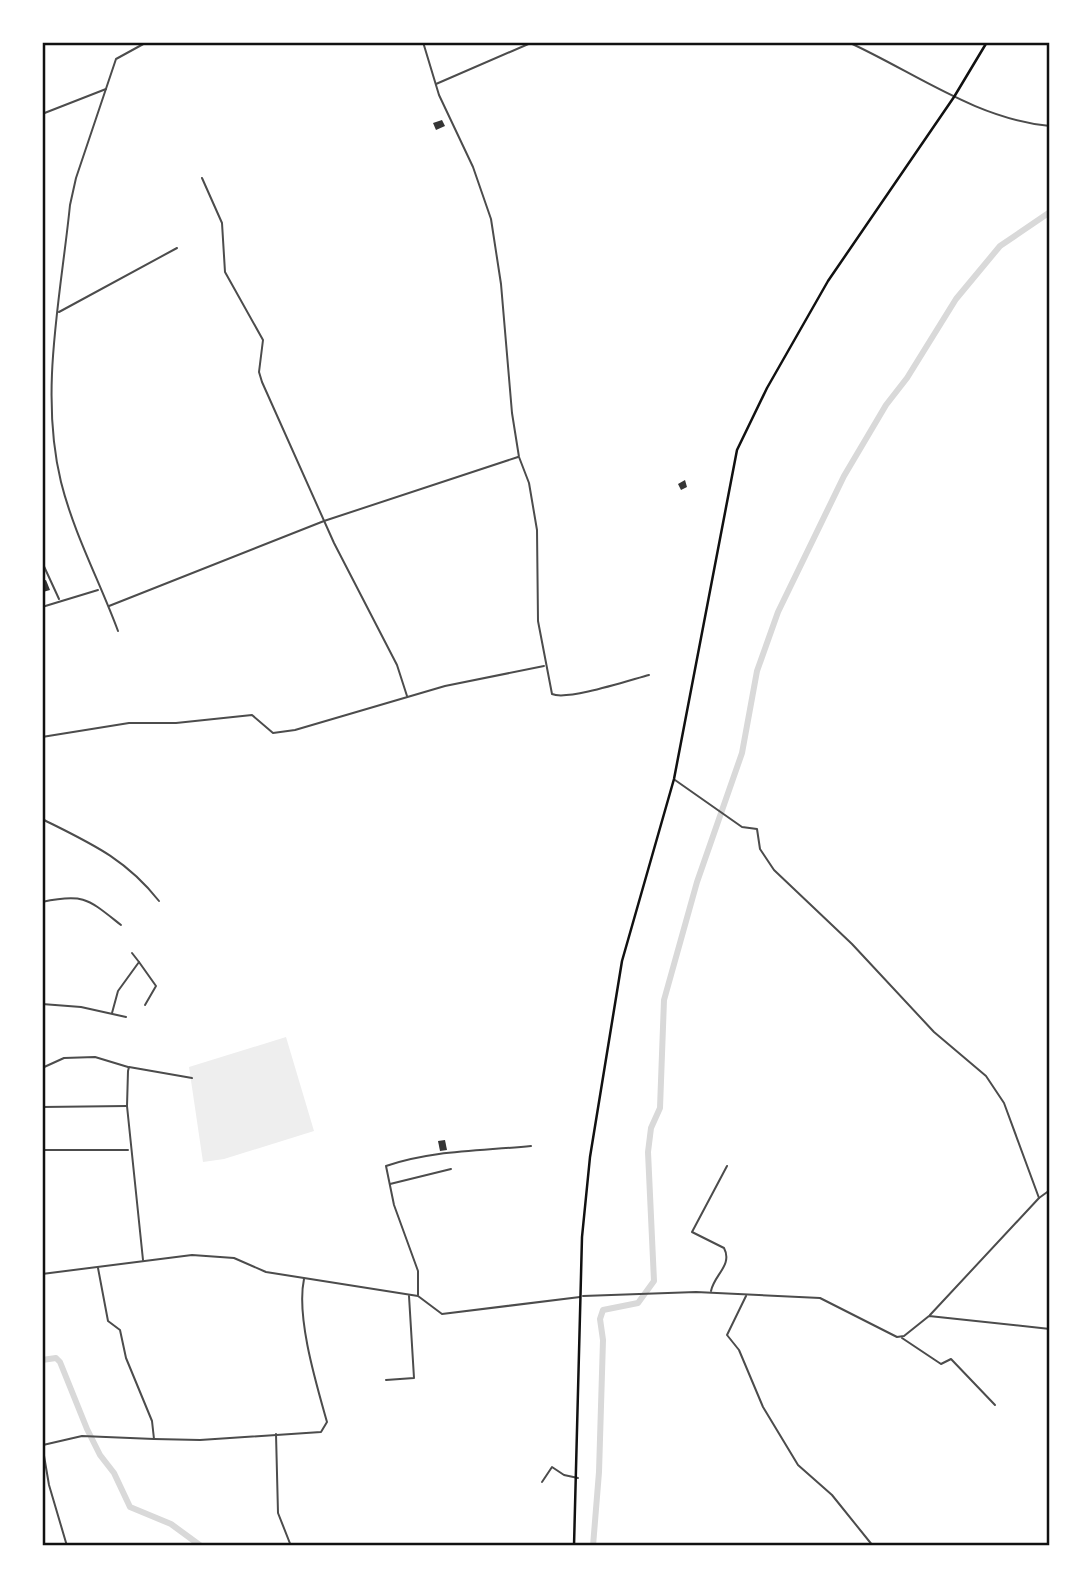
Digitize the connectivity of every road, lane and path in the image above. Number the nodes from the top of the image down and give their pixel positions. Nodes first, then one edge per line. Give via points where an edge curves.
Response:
1 (148, 42) edge
2 (423, 42) edge
3 (533, 42) edge
4 (848, 42) edge
5 (987, 42) edge
6 (435, 84) junction
7 (107, 89) junction
8 (954, 97) junction
9 (42, 114) edge
10 (1050, 126) edge
11 (202, 178) dead end
12 (177, 248) dead end
13 (59, 312) junction
14 (519, 457) junction
15 (324, 521) junction
16 (42, 562) edge
17 (99, 589) junction
18 (59, 600) junction
19 (109, 606) junction
20 (42, 607) edge
21 (118, 631) dead end
22 (545, 666) junction
23 (649, 675) dead end
24 (407, 696) junction
25 (42, 737) edge
26 (674, 779) junction
27 (42, 819) edge
28 (159, 901) dead end
29 (42, 902) edge
30 (121, 925) dead end
31 (132, 953) dead end
32 (139, 962) junction
33 (42, 1004) edge
34 (145, 1005) dead end
35 (111, 1014) junction
36 (126, 1017) dead end
37 (42, 1068) edge
38 (129, 1068) junction
39 (192, 1079) dead end
40 (127, 1106) junction
41 (42, 1107) edge
42 (531, 1146) dead end
43 (42, 1150) edge
44 (131, 1150) junction
45 (727, 1167) dead end
46 (451, 1169) dead end
47 (389, 1184) junction
48 (1050, 1190) edge
49 (1039, 1198) junction
50 (143, 1261) junction
51 (98, 1268) junction
52 (42, 1274) edge
53 (304, 1279) junction
54 (712, 1292) junction
55 (409, 1295) junction
56 (747, 1295) junction
57 (418, 1296) junction
58 (580, 1297) junction
59 (929, 1316) junction
60 (1050, 1329) edge
61 (901, 1337) junction
62 (386, 1380) dead end
63 (995, 1405) dead end
64 (276, 1434) junction
65 (154, 1440) junction
66 (43, 1445) edge
67 (47, 1471) junction
68 (42, 1472) edge
69 (578, 1479) junction
70 (542, 1482) dead end
71 (67, 1546) edge
72 (291, 1546) edge
73 (574, 1546) edge
74 (873, 1546) edge

1 - 7 street via 117,58
2 - 6 street
3 - 6 street
4 - 8 street
5 - 8 main road
6 - 14 street via 491,219
7 - 9 street
7 - 13 street via 76,178
8 - 10 street via 1019,122
8 - 26 main road via 844,256 742,436
11 - 15 street via 222,223 225,272 263,340 262,382
12 - 13 street
13 - 17 street via 51,409 55,454 65,496
14 - 15 street
14 - 22 street via 537,530 538,621
15 - 19 street
15 - 24 street via 397,665
16 - 18 street
17 - 18 street
17 - 19 street
18 - 20 street
19 - 21 street
22 - 23 street via 554,696
22 - 24 street
24 - 25 street via 277,733 252,715 129,723
26 - 49 street via 742,827 757,829 760,849 774,870 934,1032 986,1076 1004,1103
26 - 58 main road via 618,979 584,1209
27 - 28 street via 121,862
29 - 30 street via 81,897
31 - 32 street
32 - 34 street via 156,986
32 - 35 street via 118,991
33 - 35 street
35 - 36 street
37 - 38 street via 64,1058 95,1057
38 - 39 street
38 - 40 street
40 - 41 street
40 - 44 street
42 - 47 street via 455,1150 387,1165
43 - 44 street
44 - 50 street
45 - 54 street via 692,1232 727,1252 727,1262
46 - 47 street
47 - 57 street via 418,1271
48 - 49 street
49 - 59 street
50 - 51 street
50 - 53 street via 192,1255 234,1258 266,1272
51 - 52 street
51 - 65 street via 108,1321 120,1330 126,1358 152,1421
53 - 55 street
53 - 64 street via 303,1309 327,1424 318,1433
54 - 56 street
54 - 58 street
55 - 57 street
55 - 62 street via 414,1377
56 - 61 street via 826,1300
56 - 74 street via 728,1337 739,1350 763,1407 799,1465 832,1495
57 - 58 street via 442,1314
58 - 69 main road
59 - 60 street
59 - 61 street
61 - 63 street via 941,1364 951,1359
64 - 65 street
64 - 72 street via 278,1513
65 - 66 street via 82,1436
66 - 67 street
67 - 68 street
67 - 71 street
69 - 70 street via 552,1466
69 - 73 main road

